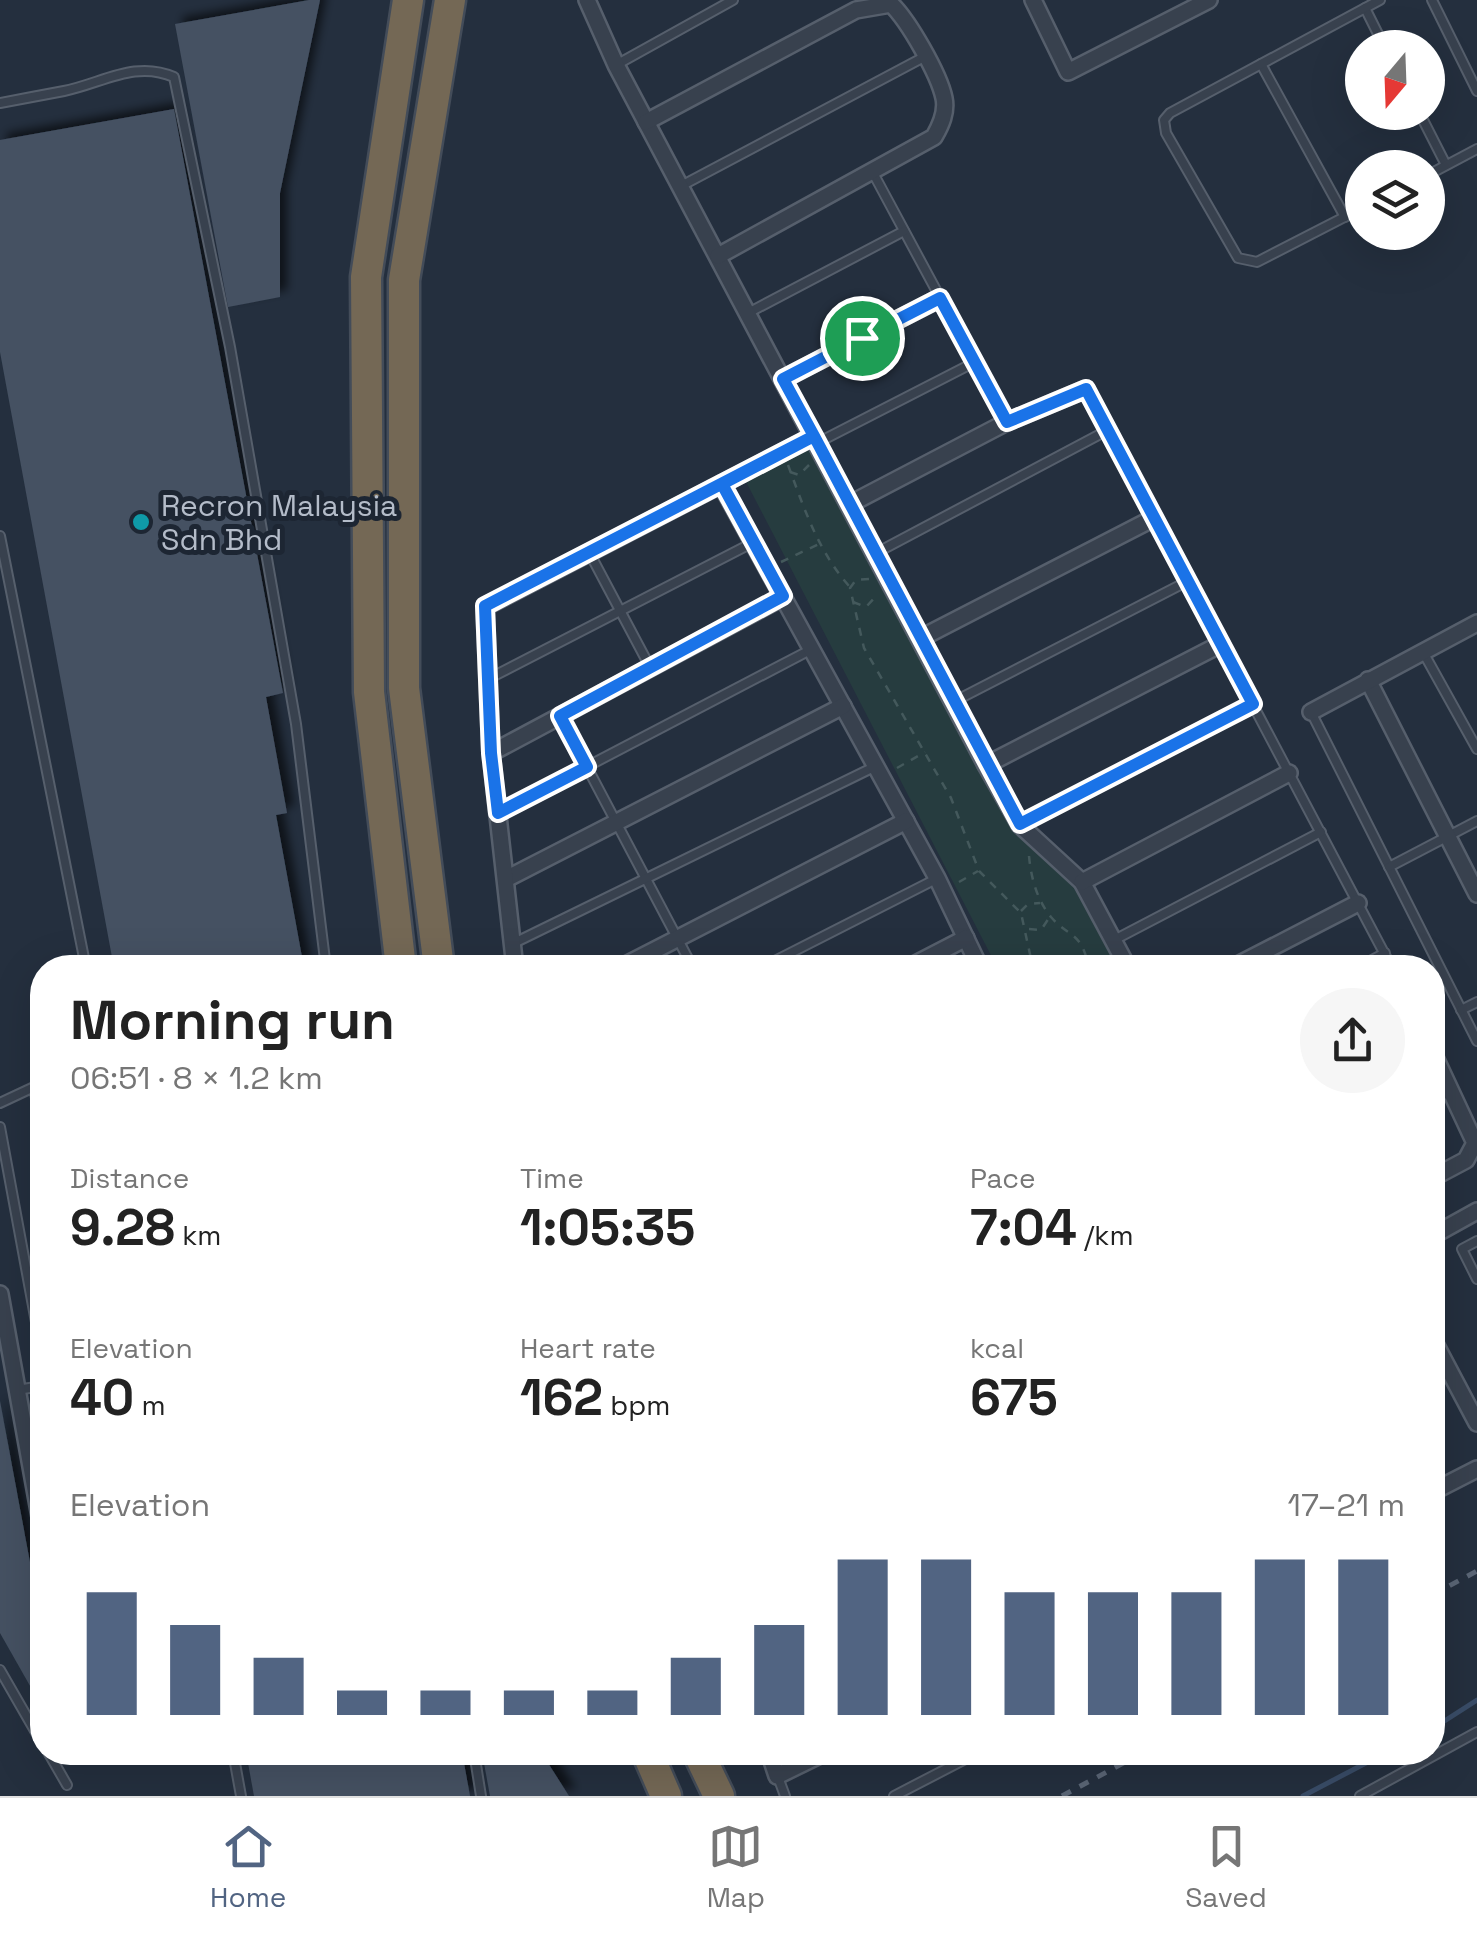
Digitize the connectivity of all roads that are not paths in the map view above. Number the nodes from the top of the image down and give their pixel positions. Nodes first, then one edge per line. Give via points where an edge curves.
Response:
1 (408, 0) edge
2 (450, 0) edge
3 (587, 0) edge
4 (733, 0) edge
5 (1033, 0) edge
6 (1209, 0) edge
7 (1380, 0) edge
8 (1432, 0) edge
9 (890, 2) edge
10 (1365, 8) junction
11 (1377, 30) edge
12 (924, 57) junction
13 (1261, 64) junction
14 (616, 65) junction
15 (1477, 92) edge
16 (0, 103) edge
17 (646, 122) junction
18 (1428, 130) edge
19 (1477, 149) edge
20 (1446, 165) joint
21 (872, 171) junction
22 (680, 186) junction
23 (1345, 217) joint
24 (904, 231) junction
25 (718, 256) junction
26 (940, 298) junction
27 (748, 312) junction
28 (974, 362) junction
29 (783, 379) junction
30 (1086, 389) joint
31 (1007, 422) junction
32 (1108, 430) junction
33 (816, 439) junction
34 (722, 484) junction
35 (850, 504) junction
36 (1154, 518) junction
37 (0, 536) edge
38 (754, 542) junction
39 (589, 552) junction
40 (876, 553) junction
41 (1188, 581) junction
42 (783, 596) junction
43 (621, 610) junction
44 (1477, 623) edge
45 (921, 638) junction
46 (1222, 644) junction
47 (812, 649) junction
48 (1423, 652) junction
49 (650, 668) junction
50 (488, 680) junction
51 (1368, 680) junction
52 (953, 702) junction
53 (1253, 704) junction
54 (844, 706) junction
55 (1311, 712) joint
56 (560, 716) junction
57 (1477, 749) edge
58 (491, 753) junction
59 (986, 765) junction
60 (587, 767) junction
61 (879, 771) junction
62 (1290, 773) junction
63 (498, 813) junction
64 (906, 821) junction
65 (1477, 821) edge
66 (1020, 824) junction
67 (618, 825) junction
68 (1321, 832) junction
69 (1448, 836) junction
70 (1389, 868) junction
71 (506, 879) junction
72 (647, 880) junction
73 (1082, 882) junction
74 (940, 885) junction
75 (1477, 894) edge
76 (1358, 903) junction
77 (966, 938) junction
78 (678, 939) junction
79 (1116, 939) junction
80 (511, 944) junction
81 (1385, 953) joint
82 (83, 955) edge
83 (324, 955) edge
84 (399, 955) edge
85 (437, 955) edge
86 (513, 955) edge
87 (646, 955) edge
88 (686, 955) edge
89 (790, 955) edge
90 (933, 955) edge
91 (974, 955) edge
92 (1123, 955) edge
93 (1257, 955) edge
94 (1381, 955) edge
95 (1433, 955) edge
96 (1445, 978) edge
97 (1477, 1002) edge
98 (1461, 1010) junction
99 (1477, 1041) edge
100 (1445, 1078) edge
101 (30, 1089) edge
102 (1451, 1091) junction
103 (1445, 1094) edge
104 (0, 1104) edge
105 (0, 1127) edge
106 (1475, 1142) edge
107 (1445, 1171) edge
108 (1477, 1211) edge
109 (1445, 1229) edge
110 (1477, 1241) edge
111 (1477, 1279) edge
112 (30, 1290) edge
113 (0, 1294) edge
114 (1445, 1363) edge
115 (30, 1388) edge
116 (17, 1390) junction
117 (1477, 1423) edge
118 (30, 1462) edge
119 (1477, 1469) edge
120 (1445, 1483) edge
121 (0, 1670) edge
122 (30, 1722) edge
123 (1477, 1732) edge
124 (1445, 1750) edge
125 (55, 1765) edge
126 (235, 1765) edge
127 (476, 1765) edge
128 (653, 1765) edge
129 (704, 1765) edge
130 (774, 1765) edge
131 (799, 1765) edge
132 (954, 1765) edge
133 (1417, 1765) edge
134 (777, 1776) junction
135 (67, 1785) dead end
136 (240, 1796) edge
137 (482, 1796) edge
138 (666, 1796) edge
139 (719, 1796) edge
140 (785, 1796) edge
141 (894, 1796) edge
142 (1360, 1796) edge

1 - 84 highway via 366,278 369,692
2 - 85 highway via 404,280 404,688
3 - 14 street
4 - 14 lane
5 - 6 street via 1068,72
7 - 10 lane
8 - 15 lane
9 - 12 street
9 - 17 street via 856,10
10 - 11 lane
10 - 13 lane
12 - 21 street via 944,98 942,122 934,137
12 - 22 lane
13 - 23 lane
13 - 23 lane via 1170,112 1166,132 1238,258 1258,262
14 - 17 street
16 - 83 lane via 120,73 155,69 174,78 230,347 296,724
17 - 22 street
18 - 20 lane
19 - 20 lane
21 - 24 lane
21 - 25 street
22 - 25 street
24 - 26 lane
24 - 27 lane
25 - 27 street
26 - 28 lane
26 - 29 street
27 - 29 street
28 - 31 lane
28 - 33 lane
29 - 33 street
30 - 31 street
30 - 32 lane
31 - 35 street
32 - 36 lane
32 - 40 lane
33 - 34 street
33 - 35 street
34 - 38 street
34 - 39 street
35 - 40 street
36 - 41 lane
36 - 45 street
37 - 82 lane
38 - 42 street
38 - 43 lane
39 - 43 lane
39 - 50 street via 485,606
40 - 45 street
41 - 46 lane
41 - 52 lane
42 - 47 street
42 - 49 street
43 - 49 lane
43 - 50 lane
44 - 48 street
45 - 52 street
46 - 53 lane
46 - 59 street
47 - 54 street
47 - 60 lane
48 - 51 street
48 - 57 lane
49 - 56 street
50 - 58 street
51 - 55 street
51 - 69 street
52 - 59 street
53 - 62 lane
53 - 66 lane
54 - 61 street
54 - 67 street
55 - 70 lane
56 - 58 street
56 - 60 lane
58 - 63 street
59 - 66 street
60 - 63 lane
60 - 67 lane
61 - 64 street
61 - 72 lane
62 - 68 lane
62 - 73 street
63 - 71 street
64 - 74 street
64 - 78 street
65 - 69 lane
66 - 73 street
67 - 71 street
67 - 72 lane
68 - 76 lane
68 - 79 lane
69 - 70 lane
69 - 75 street
70 - 95 lane
71 - 80 street
72 - 78 lane
72 - 80 lane
73 - 79 street
74 - 77 street
74 - 89 lane
76 - 81 lane
76 - 93 street
77 - 90 street
77 - 91 street
78 - 87 street
78 - 88 lane
79 - 92 street
80 - 86 street
81 - 94 lane
96 - 98 lane
97 - 98 lane
98 - 99 lane
100 - 102 street
101 - 104 lane
102 - 103 lane
102 - 106 street
105 - 112 lane
106 - 107 street via 1466,1160
108 - 109 street
110 - 111 lane via 1462,1248
113 - 116 street
114 - 117 street
115 - 116 lane
116 - 118 street
119 - 120 street
121 - 122 lane
123 - 124 lane
125 - 135 lane
126 - 136 lane
127 - 137 lane
128 - 138 highway
129 - 139 highway
130 - 134 street
131 - 134 street
132 - 141 lane
133 - 142 lane
134 - 140 lane

